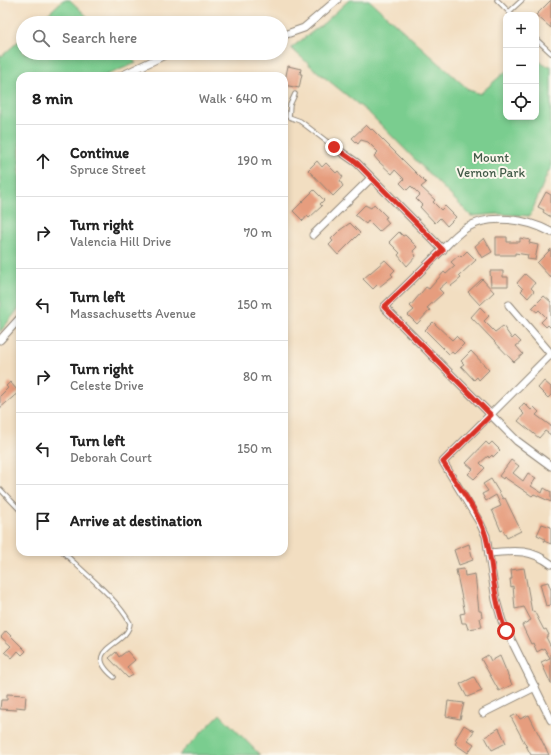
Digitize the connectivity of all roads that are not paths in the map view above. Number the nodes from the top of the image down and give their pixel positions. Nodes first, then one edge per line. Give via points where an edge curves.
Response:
1 (337, 0) edge
2 (497, 0) edge
3 (522, 0) edge
4 (509, 12) edge
5 (513, 12) edge
6 (288, 34) edge
7 (539, 42) edge
8 (551, 54) edge
9 (154, 60) edge
10 (129, 72) edge
11 (295, 94) dead end
12 (334, 147) joint
13 (371, 178) junction
14 (551, 232) edge
15 (313, 234) dead end
16 (443, 250) junction
17 (509, 305) dead end
18 (16, 322) edge
19 (0, 340) edge
20 (551, 354) edge
21 (491, 415) junction
22 (551, 466) edge
23 (0, 490) edge
24 (16, 506) edge
25 (489, 553) junction
26 (67, 556) edge
27 (551, 564) edge
28 (114, 677) dead end
29 (535, 687) junction
30 (483, 713) dead end
31 (551, 720) edge

1 - 6 street via 304,28
2 - 4 lane
3 - 5 lane
7 - 8 lane
9 - 10 street
11 - 12 lane via 290,105 289,117 300,121
12 - 13 street via 357,163
13 - 15 street
13 - 16 street
14 - 16 street via 527,223 488,220 466,228
16 - 21 street via 384,307
17 - 20 street
18 - 19 street
20 - 21 street
21 - 22 street via 517,441
21 - 25 street via 443,462 480,523 486,536
23 - 24 lane
25 - 27 street via 526,551
25 - 29 street via 502,621
26 - 28 lane via 114,601 130,623 128,632 102,655 104,668
29 - 30 street
29 - 31 street

